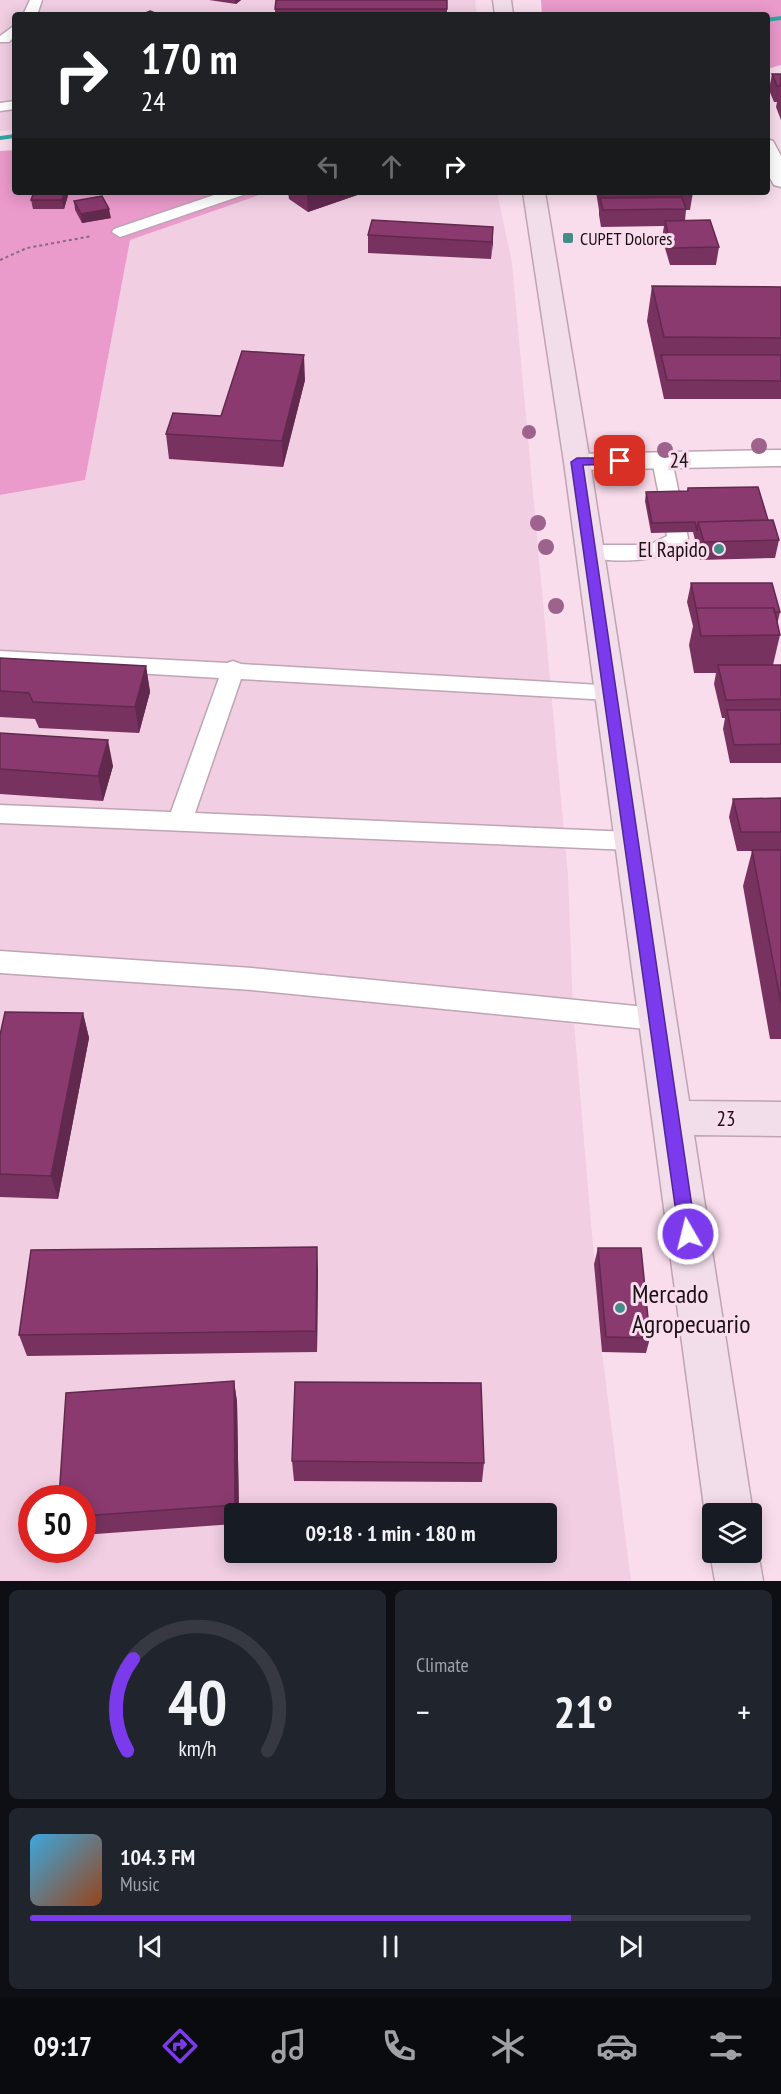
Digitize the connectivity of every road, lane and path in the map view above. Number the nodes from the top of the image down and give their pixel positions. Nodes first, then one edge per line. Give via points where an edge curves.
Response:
1 (12, 32) edge
2 (4, 39) dead end
3 (770, 157) edge
4 (777, 178) edge
5 (229, 195) edge
6 (534, 195) edge
7 (120, 232) joint
8 (0, 260) edge
9 (781, 458) edge
10 (662, 460) junction
11 (577, 462) junction
12 (589, 551) junction
13 (0, 658) edge
14 (233, 669) junction
15 (609, 692) junction
16 (0, 814) edge
17 (180, 822) junction
18 (630, 841) junction
19 (0, 962) edge
20 (656, 1019) junction
21 (670, 1118) junction
22 (781, 1119) edge
23 (727, 1503) edge
24 (736, 1563) edge
25 (739, 1581) edge

1 - 2 lane
3 - 4 street
5 - 7 lane
6 - 11 main road
7 - 8 path via 27,248
9 - 10 street, 24
10 - 11 street, 24
10 - 12 lane via 678,538 652,551
11 - 12 main road
12 - 15 main road
13 - 14 lane
14 - 15 lane
14 - 17 lane
15 - 18 main road
16 - 17 lane
17 - 18 lane
18 - 20 main road
19 - 20 lane via 252,978
20 - 21 main road
21 - 22 main road, 23
21 - 23 main road
24 - 25 main road

